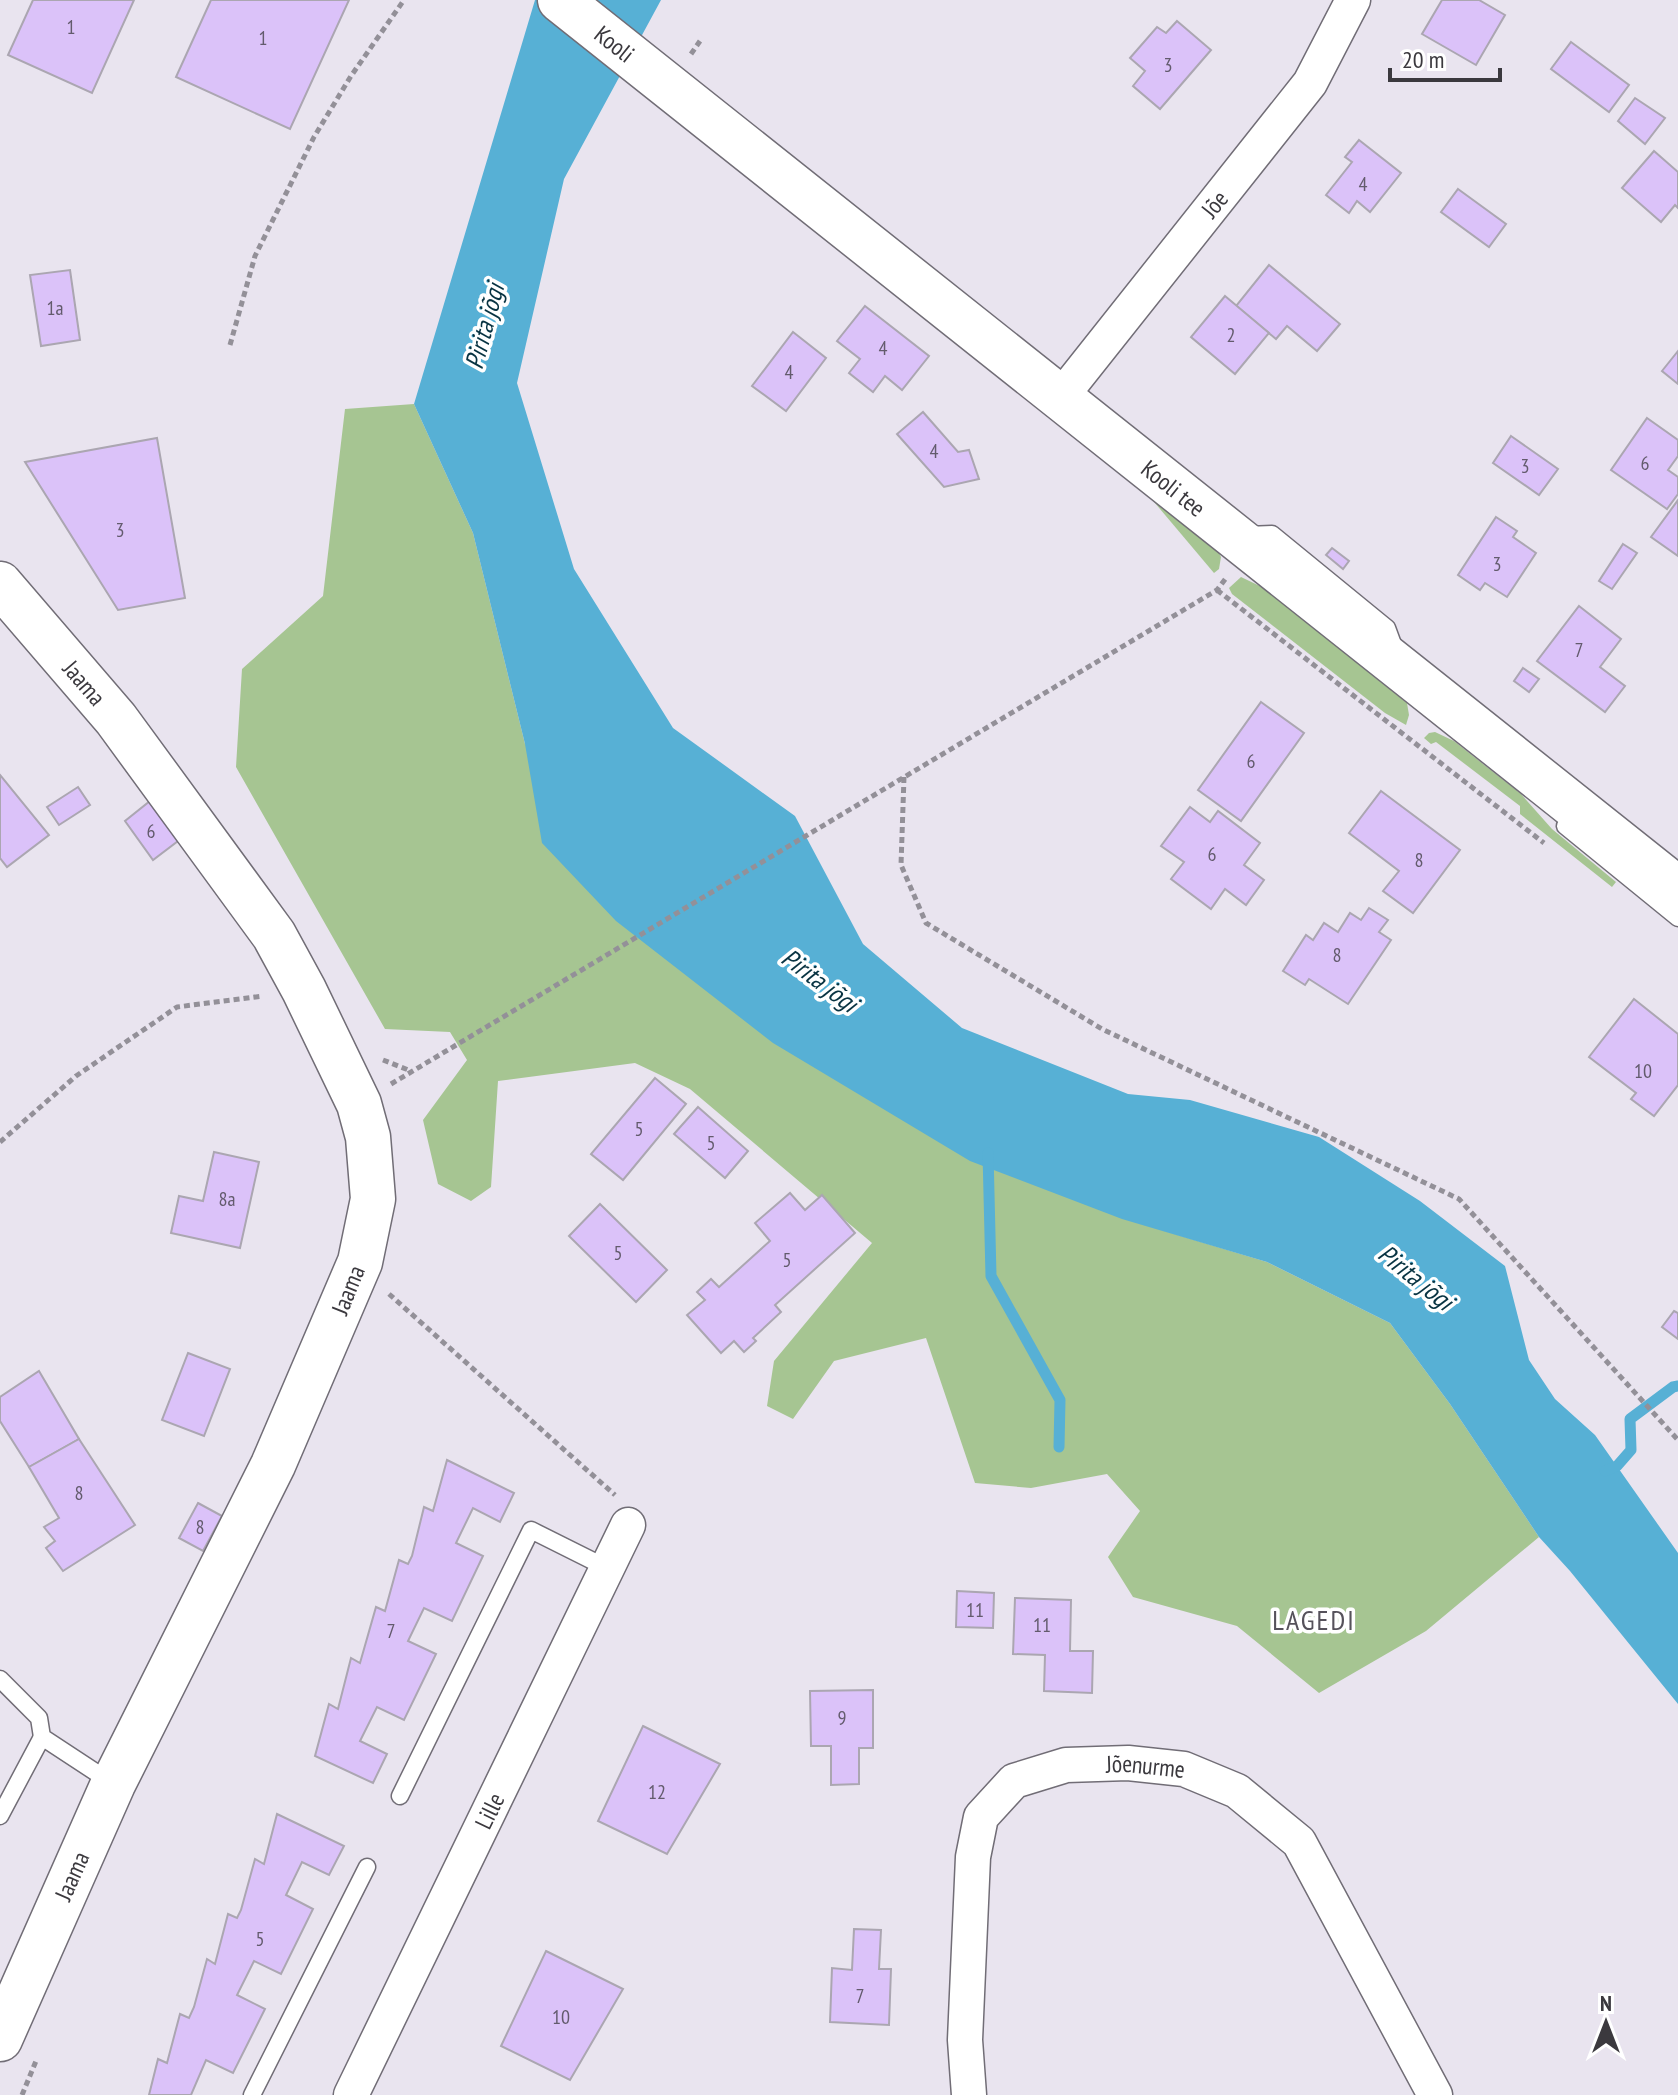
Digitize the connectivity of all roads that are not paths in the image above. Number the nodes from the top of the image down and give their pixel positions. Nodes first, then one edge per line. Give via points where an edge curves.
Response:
1 (560, 0) edge
2 (1353, 0) edge
3 (669, 85) joint
4 (1060, 398) junction
5 (0, 584) edge
6 (1543, 782) junction
7 (1678, 889) edge
8 (1678, 918) edge
9 (628, 1525) road end
10 (607, 1568) junction
11 (0, 1679) edge
12 (42, 1737) junction
13 (113, 1784) junction
14 (400, 1796) dead end
15 (0, 1816) edge
16 (367, 1867) dead end
17 (0, 2039) edge
18 (252, 2095) edge
19 (351, 2095) edge
20 (969, 2095) edge
21 (1435, 2095) edge

1 - 3 street, Kooli
2 - 4 street, Jõe via 1310,83
3 - 4 street, Kooli tee
4 - 6 street, Kooli tee
5 - 13 street, Jaama via 116,719 274,935 359,1104 368,1137 373,1199 360,1262 273,1465
6 - 7 street, Kooli tee
6 - 8 lane via 1560,822
9 - 10 street, Lille
10 - 14 lane via 531,1530
10 - 19 street, Lille
11 - 12 lane via 39,1718
12 - 13 lane
12 - 15 lane
13 - 17 street, Jaama
16 - 18 lane
20 - 21 street, Jõenurme via 965,2040 973,1857 981,1817 1014,1781 1066,1765 1128,1763 1184,1769 1237,1791 1299,1842

